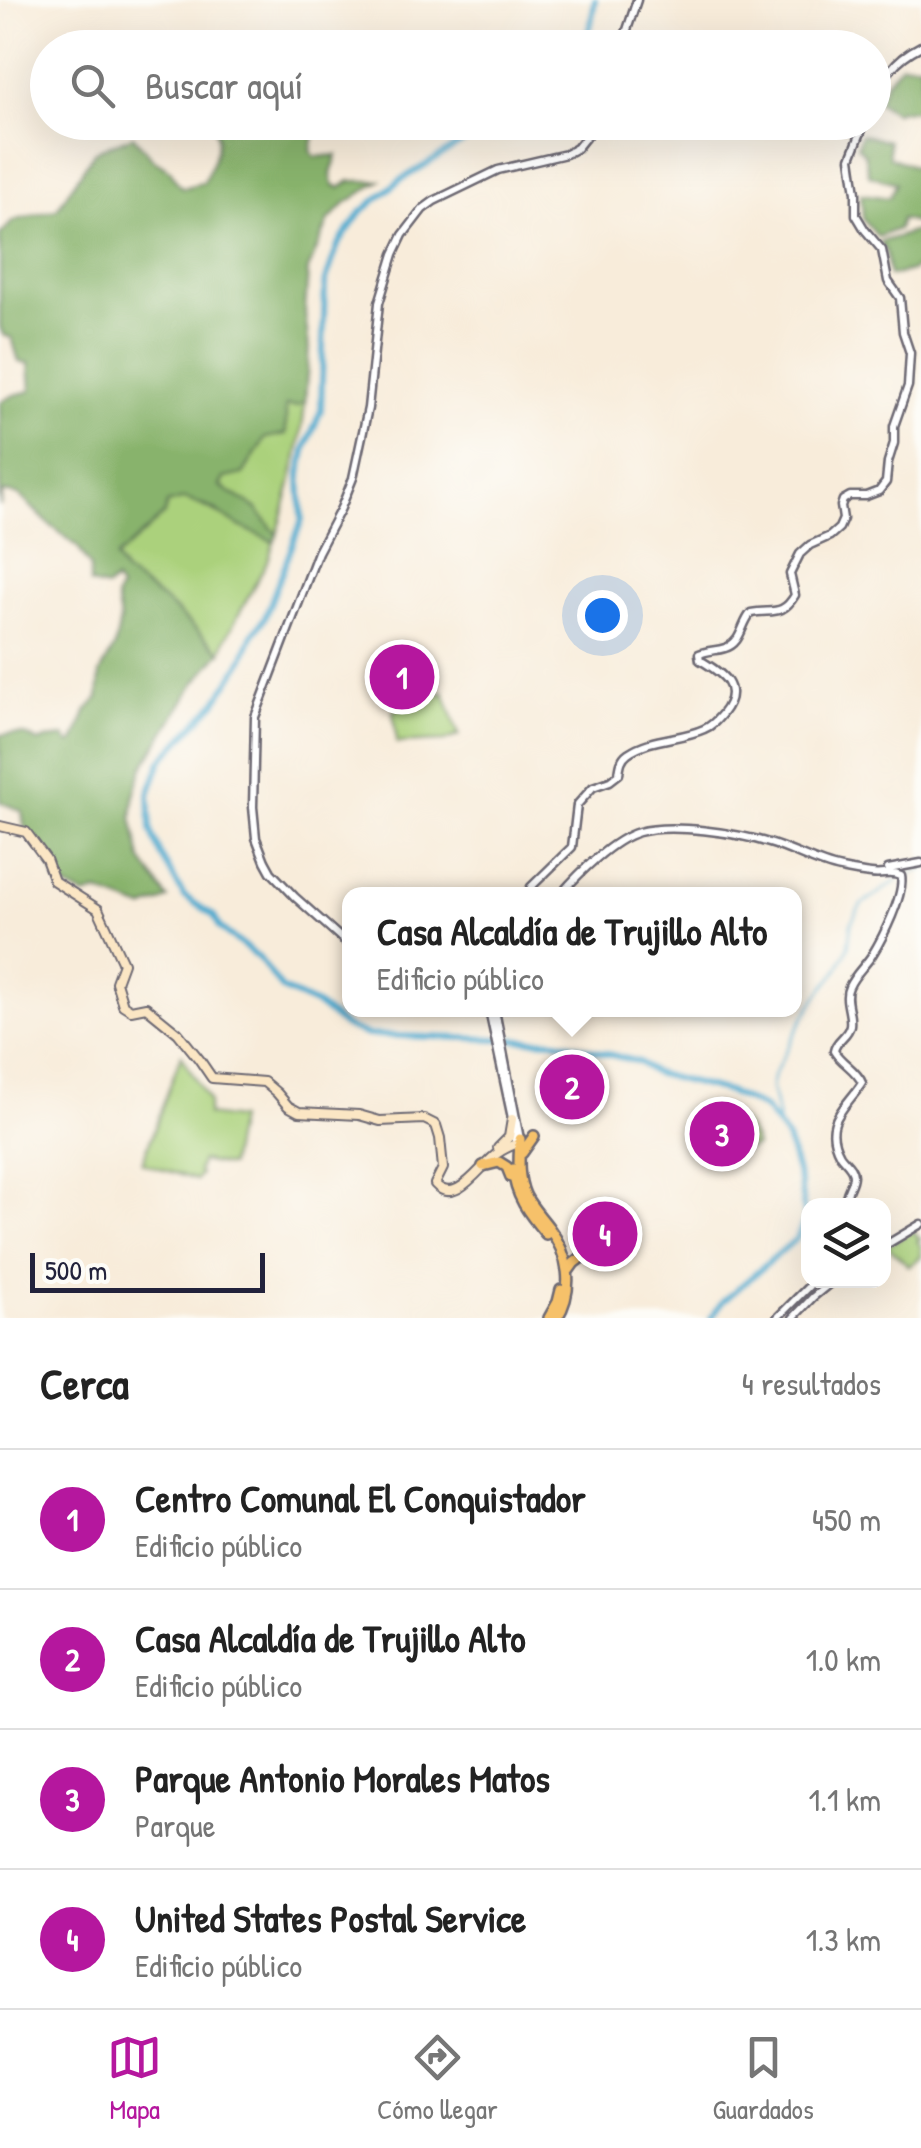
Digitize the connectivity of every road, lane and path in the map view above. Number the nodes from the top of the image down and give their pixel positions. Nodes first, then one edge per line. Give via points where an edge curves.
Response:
1 (637, 0) edge
2 (627, 30) edge
3 (921, 46) edge
4 (891, 67) edge
5 (583, 140) edge
6 (858, 140) edge
7 (0, 826) edge
8 (921, 863) edge
9 (862, 870) junction
10 (532, 887) edge
11 (567, 887) edge
12 (342, 939) edge
13 (494, 1017) edge
14 (515, 1118) junction
15 (534, 1135) joint
16 (517, 1142) junction
17 (498, 1148) junction
18 (519, 1164) junction
19 (480, 1170) junction
20 (517, 1191) junction
21 (845, 1198) edge
22 (921, 1224) edge
23 (891, 1242) edge
24 (562, 1249) junction
25 (567, 1272) junction
26 (807, 1288) edge
27 (824, 1288) edge
28 (548, 1318) edge
29 (557, 1318) edge
30 (777, 1318) edge
31 (792, 1318) edge

1 - 2 street
3 - 4 street
5 - 12 street via 566,154 498,170 423,209 394,254 379,303 353,478 255,716 254,806 264,861
6 - 10 street via 852,158 856,215 882,250 910,353 886,482 880,491 844,500 839,528 800,554 790,574 794,594 788,605 751,612 733,644 699,654 730,685 731,698 718,718 703,730 627,753 619,774 577,805 572,847
7 - 19 main road via 26,832 54,881 98,909 122,963 116,982 123,1004 146,1007 173,1028 209,1076 264,1082 299,1112 431,1121 438,1127 443,1168 437,1188 465,1186
8 - 9 street
9 - 11 street via 840,869 747,837 665,829 628,837
9 - 21 street via 903,881 882,935 846,993 850,1024 834,1050 862,1084 841,1108 834,1129 854,1175
13 - 14 street
14 - 15 street
14 - 16 street
14 - 17 main road
15 - 18 main road
16 - 17 main road
16 - 18 main road
16 - 19 main road
16 - 20 main road
17 - 19 main road
18 - 24 main road via 526,1196
19 - 20 main road via 502,1163
20 - 28 main road via 561,1263 560,1298
22 - 23 street
24 - 25 main road
24 - 25 main road via 583,1255
25 - 29 main road
26 - 30 street
27 - 31 street

